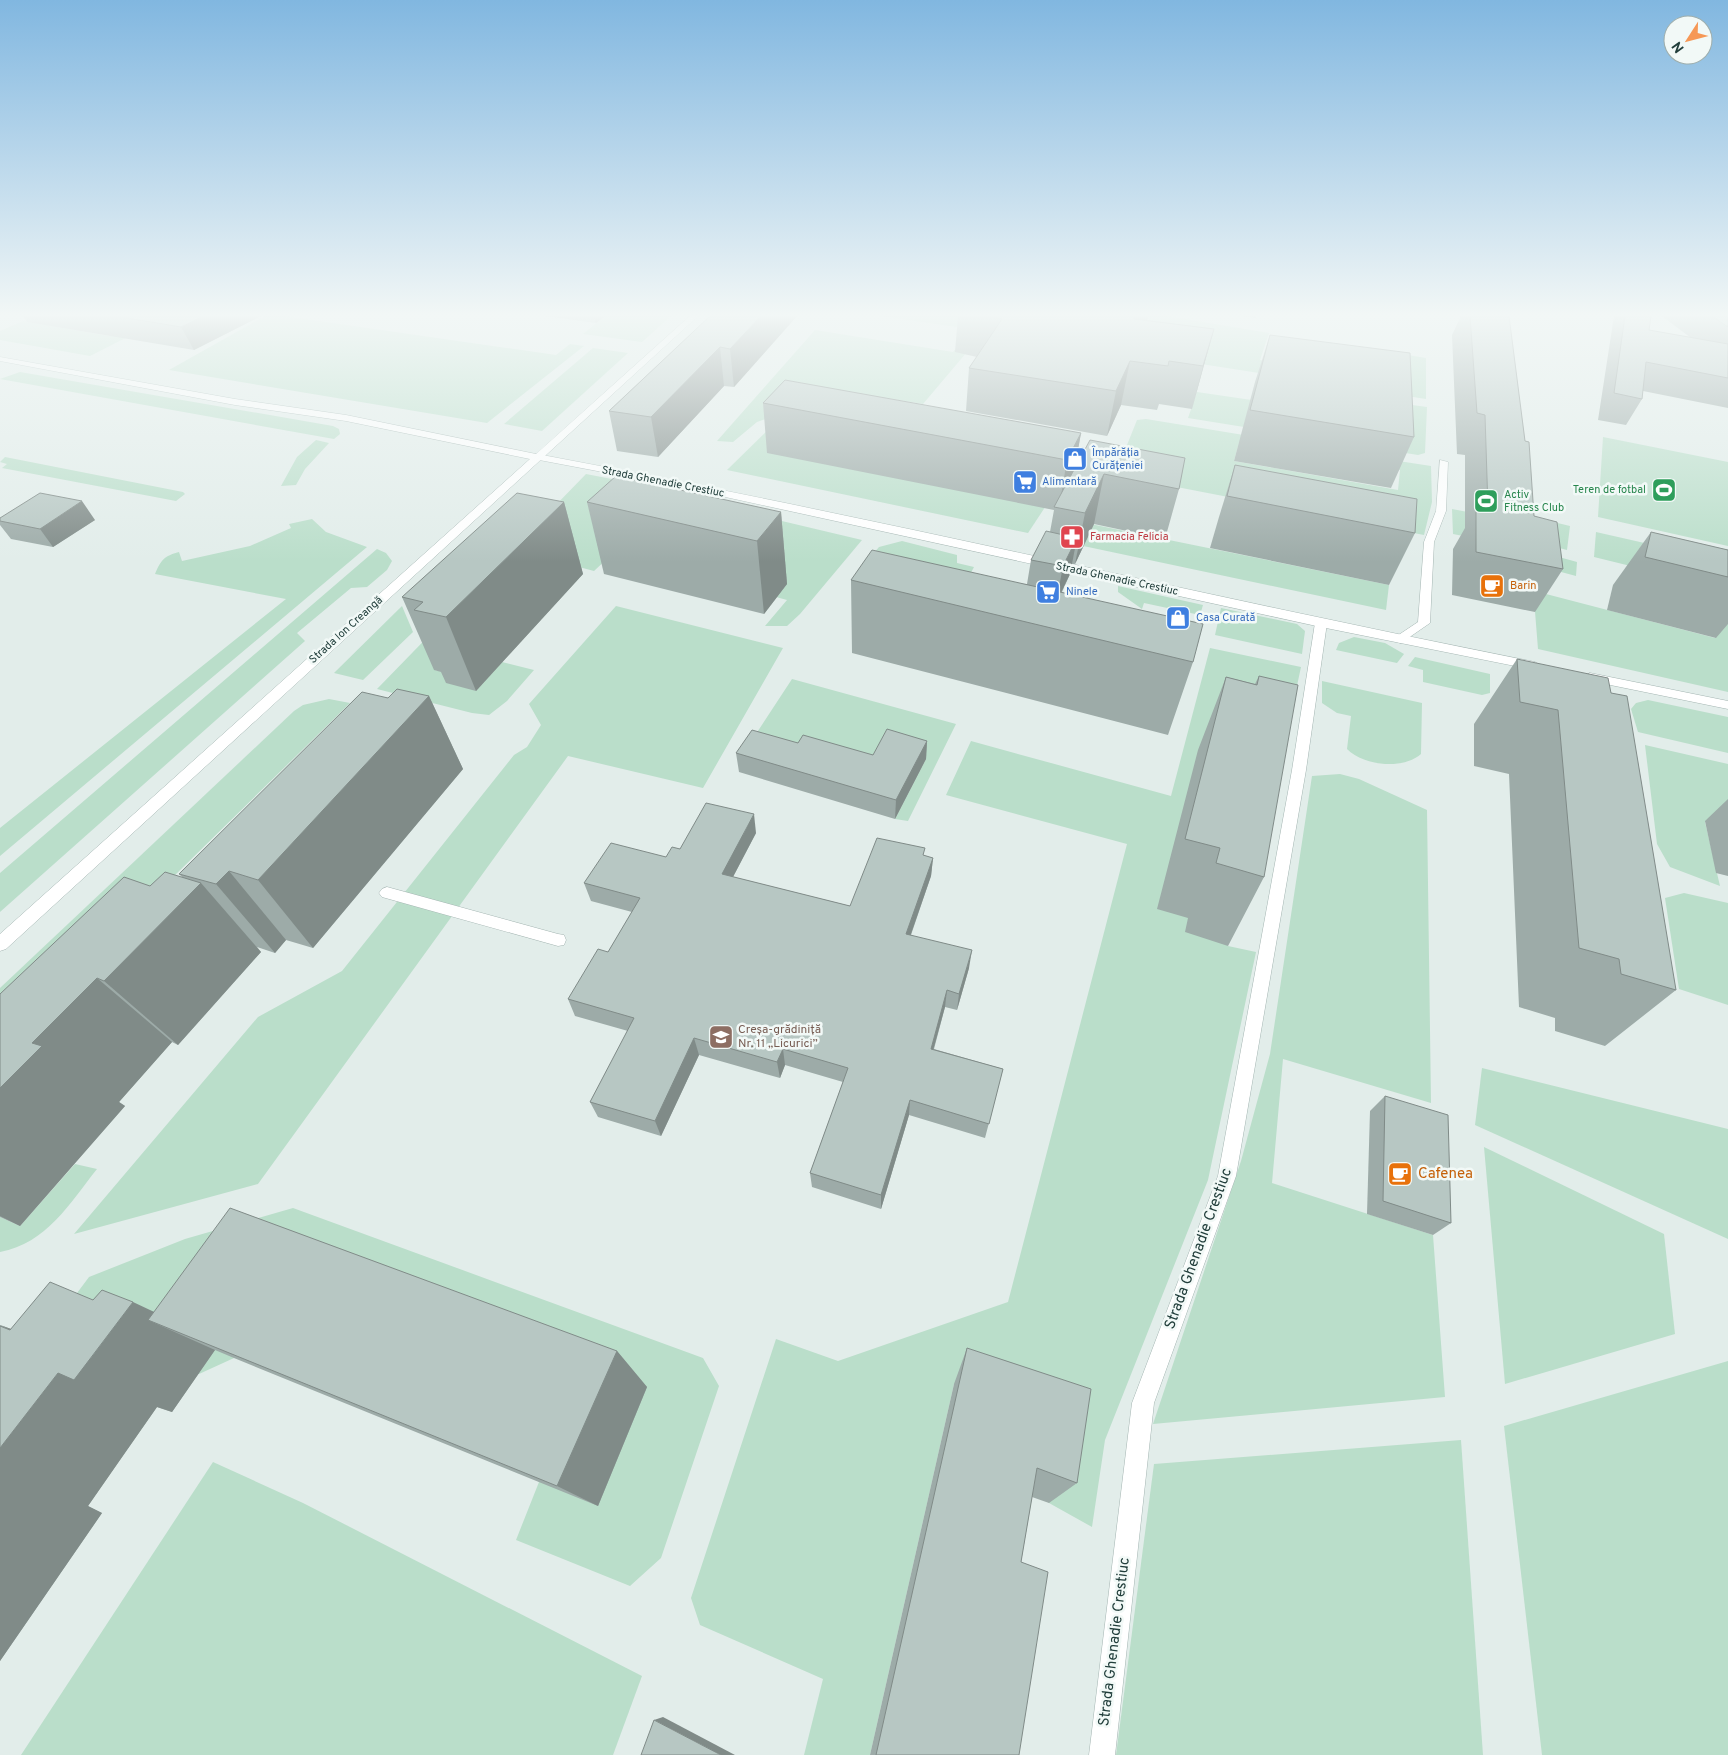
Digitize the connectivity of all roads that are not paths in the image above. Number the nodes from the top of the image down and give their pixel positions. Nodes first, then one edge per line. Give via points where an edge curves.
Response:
1 (213, 398) edge
2 (603, 398) edge
3 (537, 457) junction
4 (1442, 462) dead end
5 (1322, 623) junction
6 (1401, 639) junction
7 (1546, 668) edge
8 (1575, 674) edge
9 (1728, 706) edge
10 (387, 893) dead end
11 (558, 940) dead end
12 (0, 944) edge
13 (1102, 1755) edge

1 - 3 street, Strada Ghenadie Crestiuc via 346,418
2 - 3 street, Strada Ion Creangă
3 - 5 street, Strada Ghenadie Crestiuc via 757,500
3 - 12 street, Strada Ion Creangă
4 - 6 street via 1441,511 1429,542 1424,623
5 - 6 street, Strada Ghenadie Crestiuc
5 - 13 street, Strada Ghenadie Crestiuc via 1228,1176 1143,1403
6 - 7 street, Strada Ghenadie Crestiuc
8 - 9 street
10 - 11 street

